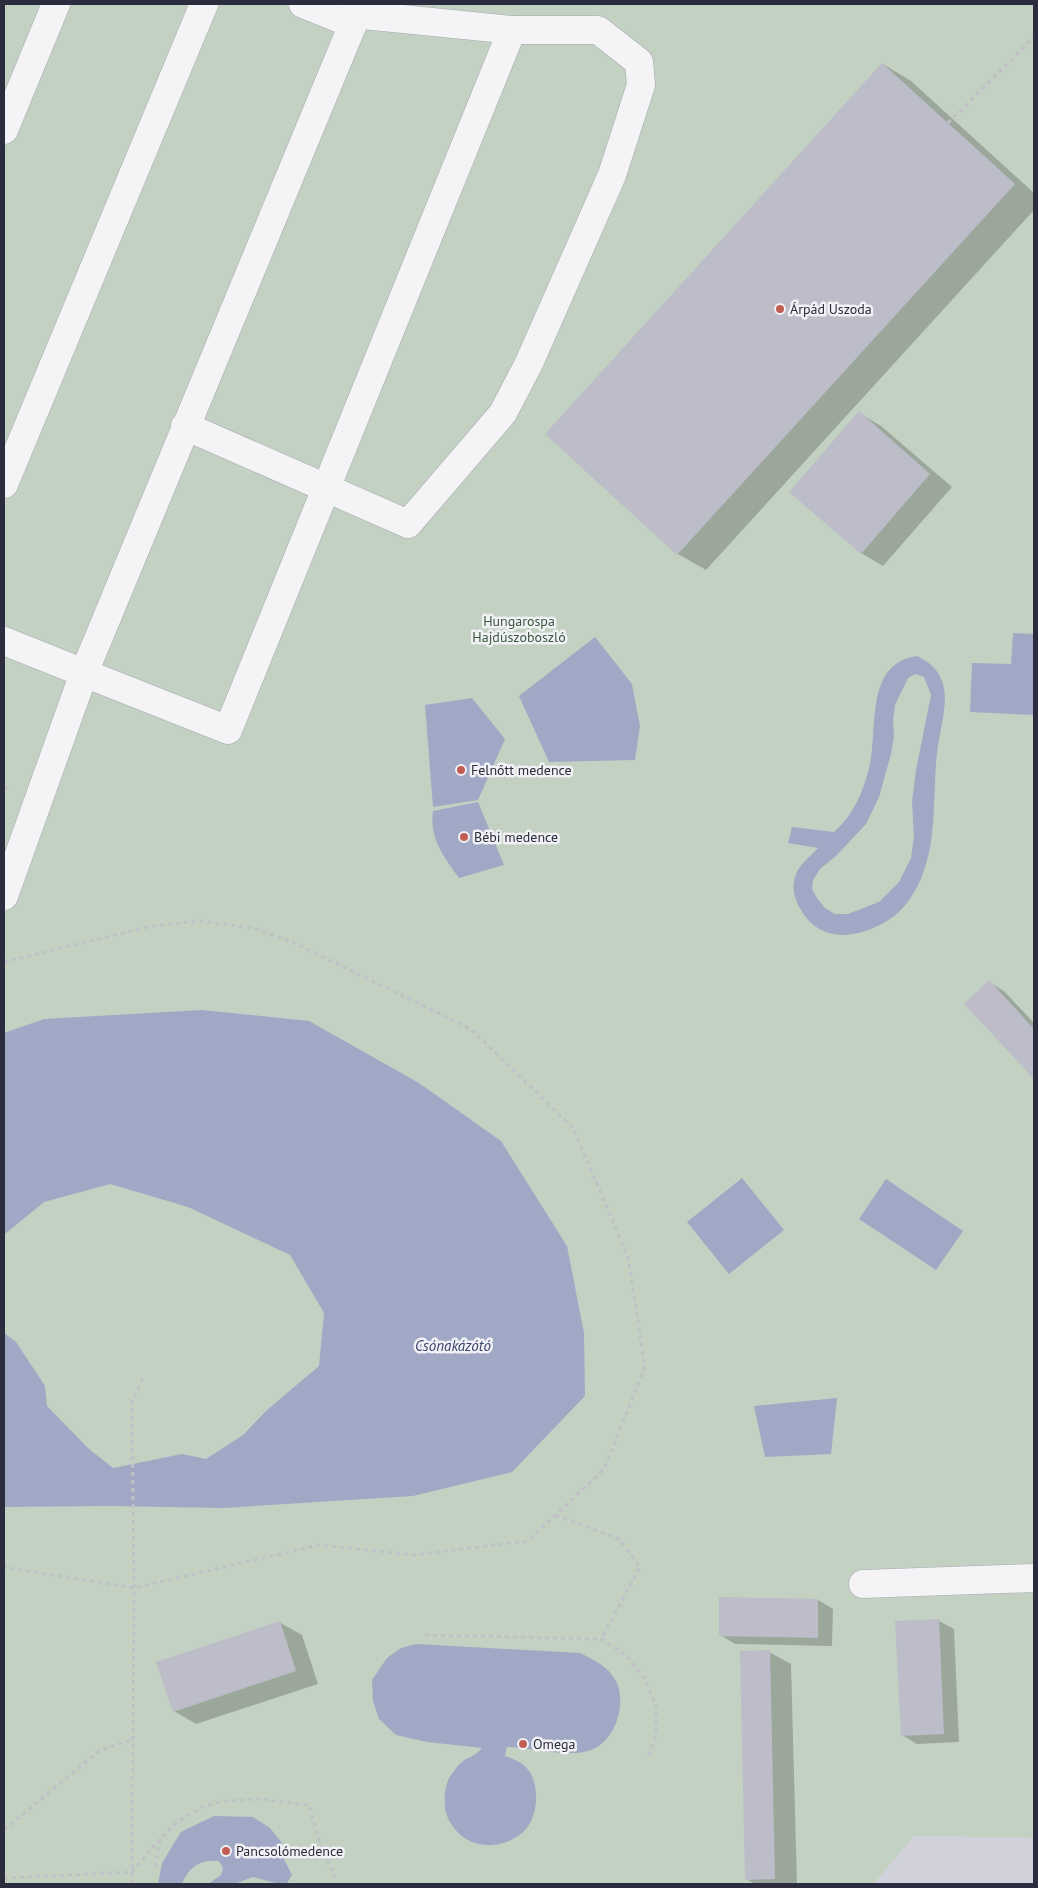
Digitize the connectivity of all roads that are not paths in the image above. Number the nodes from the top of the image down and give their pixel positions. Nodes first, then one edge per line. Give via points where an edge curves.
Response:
1 (56, 4) edge
2 (204, 4) edge
3 (302, 4) edge
4 (354, 14) edge
5 (512, 30) junction
6 (4, 130) edge
7 (185, 426) junction
8 (4, 484) edge
9 (327, 488) junction
10 (4, 641) edge
11 (84, 673) junction
12 (13, 842) edge
13 (4, 896) edge
14 (1034, 1578) edge
15 (863, 1584) dead end

1 - 6 street
2 - 8 street
3 - 4 street
4 - 5 street
4 - 7 street
5 - 9 street
5 - 9 street via 598,30 639,62 641,85 612,175 529,363 503,413 408,524
7 - 9 street
7 - 11 street
9 - 11 street via 228,730
10 - 11 street
11 - 12 street
12 - 13 street
14 - 15 street

